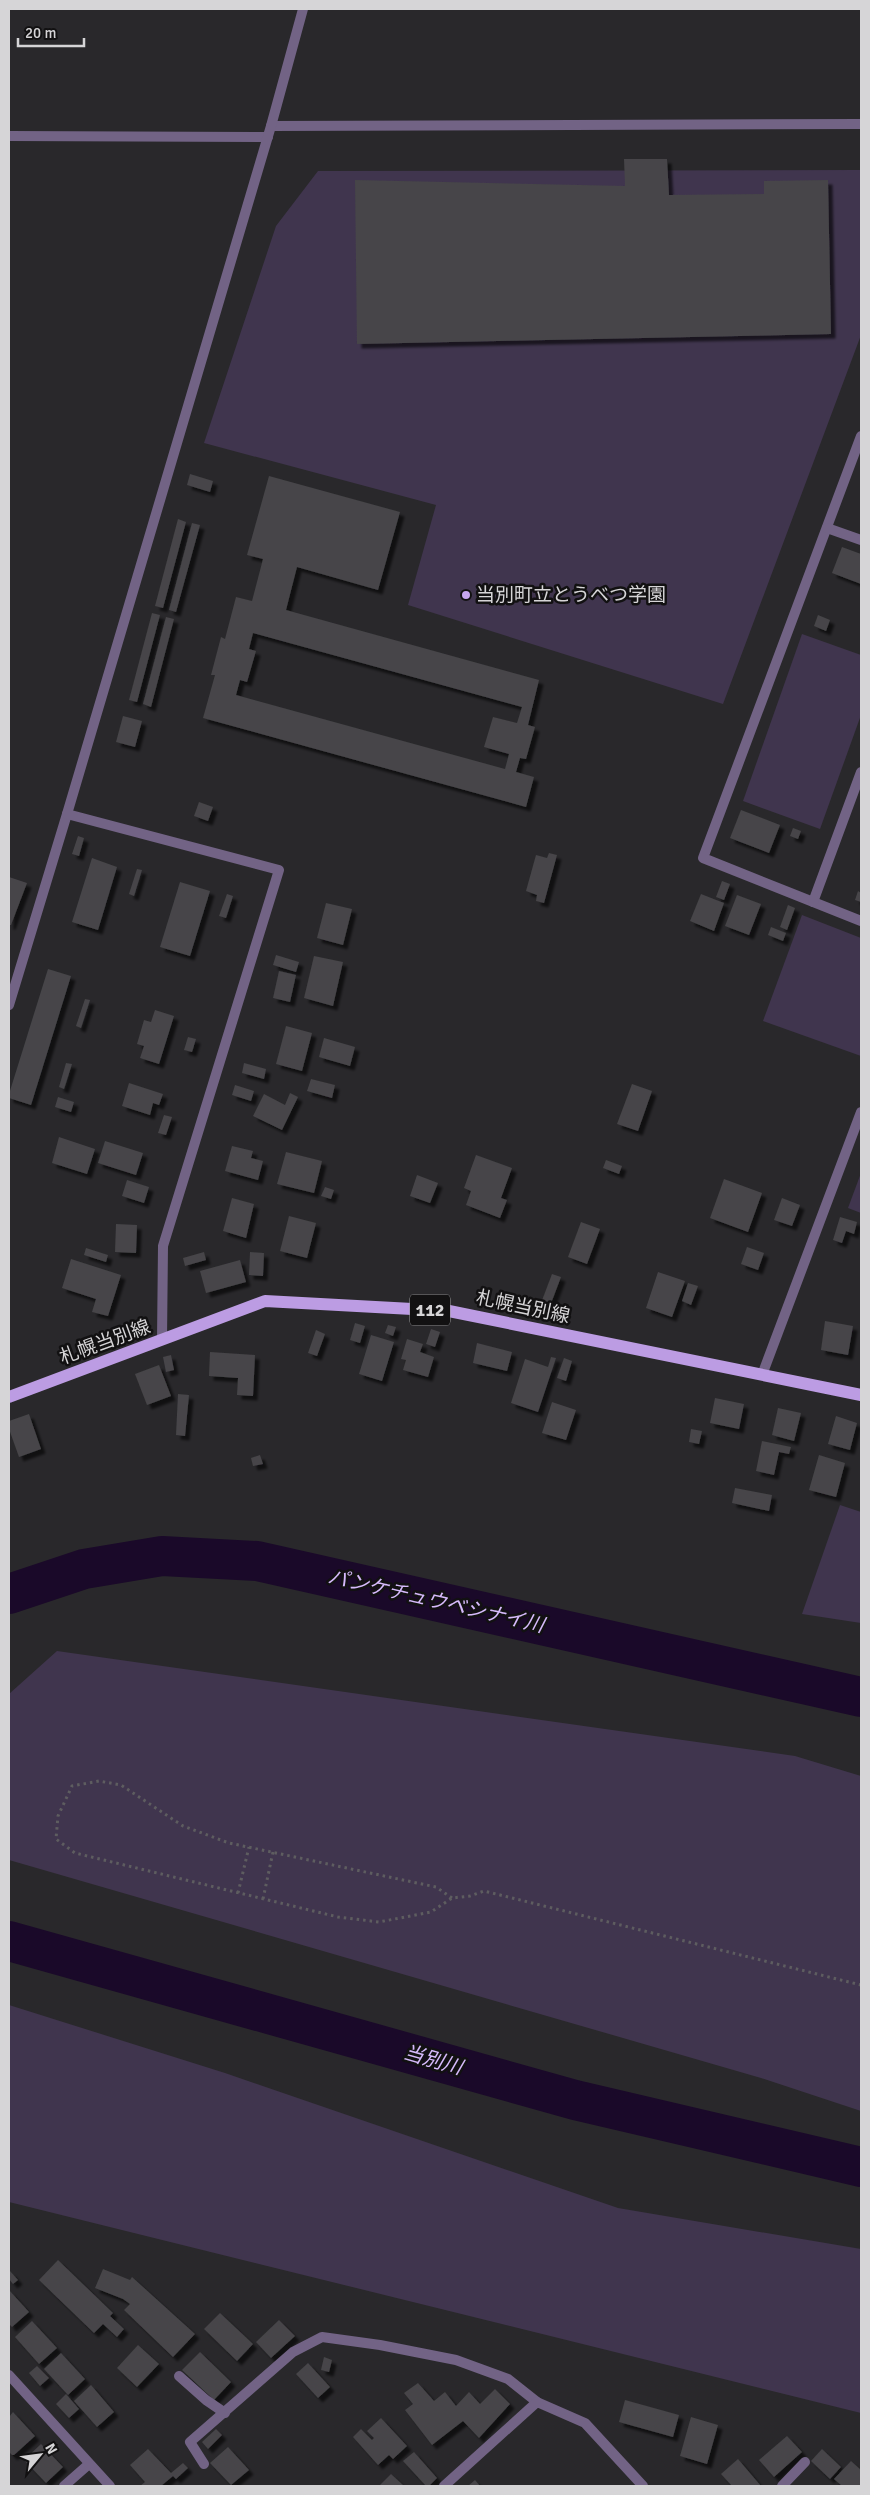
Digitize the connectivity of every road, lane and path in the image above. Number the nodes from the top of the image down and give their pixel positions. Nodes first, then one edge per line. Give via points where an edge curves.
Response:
1 (303, 9) edge
2 (861, 124) edge
3 (269, 132) junction
4 (9, 136) edge
5 (861, 436) edge
6 (826, 528) junction
7 (861, 540) edge
8 (861, 772) edge
9 (67, 814) junction
10 (813, 902) junction
11 (861, 921) edge
12 (9, 1005) edge
13 (861, 1112) edge
14 (162, 1340) junction
15 (762, 1375) junction
16 (861, 1395) edge
17 (9, 1397) edge
18 (249, 1847) junction
19 (273, 1852) junction
20 (238, 1894) junction
21 (452, 1898) junction
22 (263, 1899) junction
23 (861, 1985) edge
24 (9, 2375) edge
25 (179, 2376) dead end
26 (537, 2402) junction
27 (225, 2413) junction
28 (805, 2462) dead end
29 (89, 2464) junction
30 (204, 2464) dead end
31 (64, 2486) edge
32 (110, 2486) edge
33 (444, 2486) edge
34 (643, 2486) edge
35 (782, 2486) edge

1 - 3 street
2 - 3 street
3 - 4 street
3 - 9 street
5 - 6 street
6 - 7 street
6 - 10 street via 703,858
8 - 10 street
9 - 12 street
9 - 14 street via 279,870 163,1246
10 - 11 street
13 - 15 street
14 - 15 main road, 札幌当別線 / 112 via 265,1301 448,1310
14 - 17 main road, 札幌当別線 / 112
15 - 16 main road, 札幌当別線 / 112
18 - 19 path
18 - 20 path
18 - 20 path via 183,1826 121,1785 99,1781 72,1786 58,1816 56,1839 75,1854
19 - 21 path via 436,1887
19 - 22 path
20 - 22 path
21 - 22 path via 431,1912 379,1922 338,1917
21 - 23 path via 484,1891
24 - 29 street
25 - 27 street
26 - 27 street via 508,2379 456,2360 322,2338 293,2352
26 - 33 street
26 - 34 street via 586,2424
27 - 30 street via 190,2442
28 - 35 street
29 - 31 street
29 - 32 street

